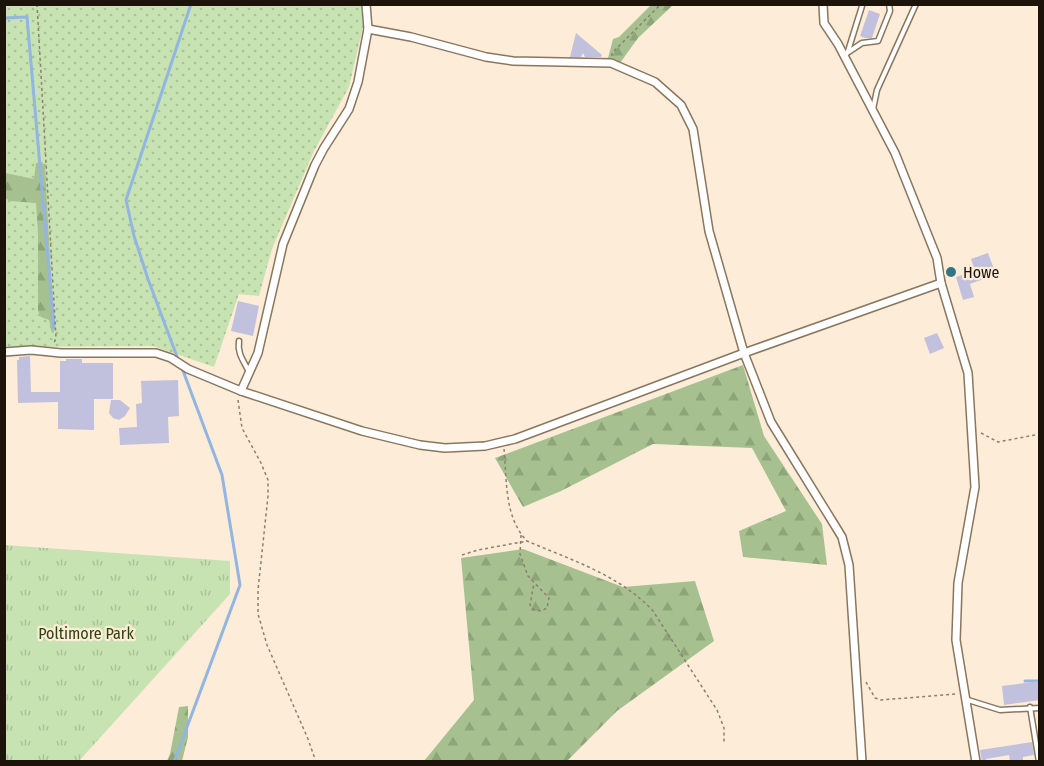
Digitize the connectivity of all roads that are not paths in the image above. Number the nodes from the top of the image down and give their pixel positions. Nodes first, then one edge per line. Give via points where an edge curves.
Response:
1 (366, 4) edge
2 (823, 4) edge
3 (889, 4) edge
4 (916, 4) edge
5 (862, 6) dead end
6 (368, 28) junction
7 (846, 53) junction
8 (872, 110) junction
9 (941, 283) junction
10 (239, 341) dead end
11 (4, 352) edge
12 (744, 353) junction
13 (250, 372) junction
14 (241, 390) junction
15 (967, 697) junction
16 (1030, 707) junction
17 (1040, 708) edge
18 (862, 762) edge
19 (976, 762) edge
20 (1039, 762) edge

1 - 6 street
2 - 7 street via 824,23
3 - 7 lane via 878,41 862,43
4 - 8 lane via 877,90
5 - 7 lane
6 - 12 street via 513,61 611,63 655,82 681,105 693,129 709,231
6 - 13 street via 349,109 324,148 283,244 258,353
7 - 8 street
8 - 9 street via 895,153 937,258
9 - 12 street
9 - 15 street via 968,373 972,428 975,487 958,583 956,640
10 - 13 lane via 240,356
11 - 14 street via 156,353
12 - 14 street via 515,440 484,446 420,445 362,431
12 - 18 street via 771,422 842,537 849,565
13 - 14 street
15 - 16 lane via 1000,710
15 - 19 street
16 - 17 lane
16 - 20 lane

